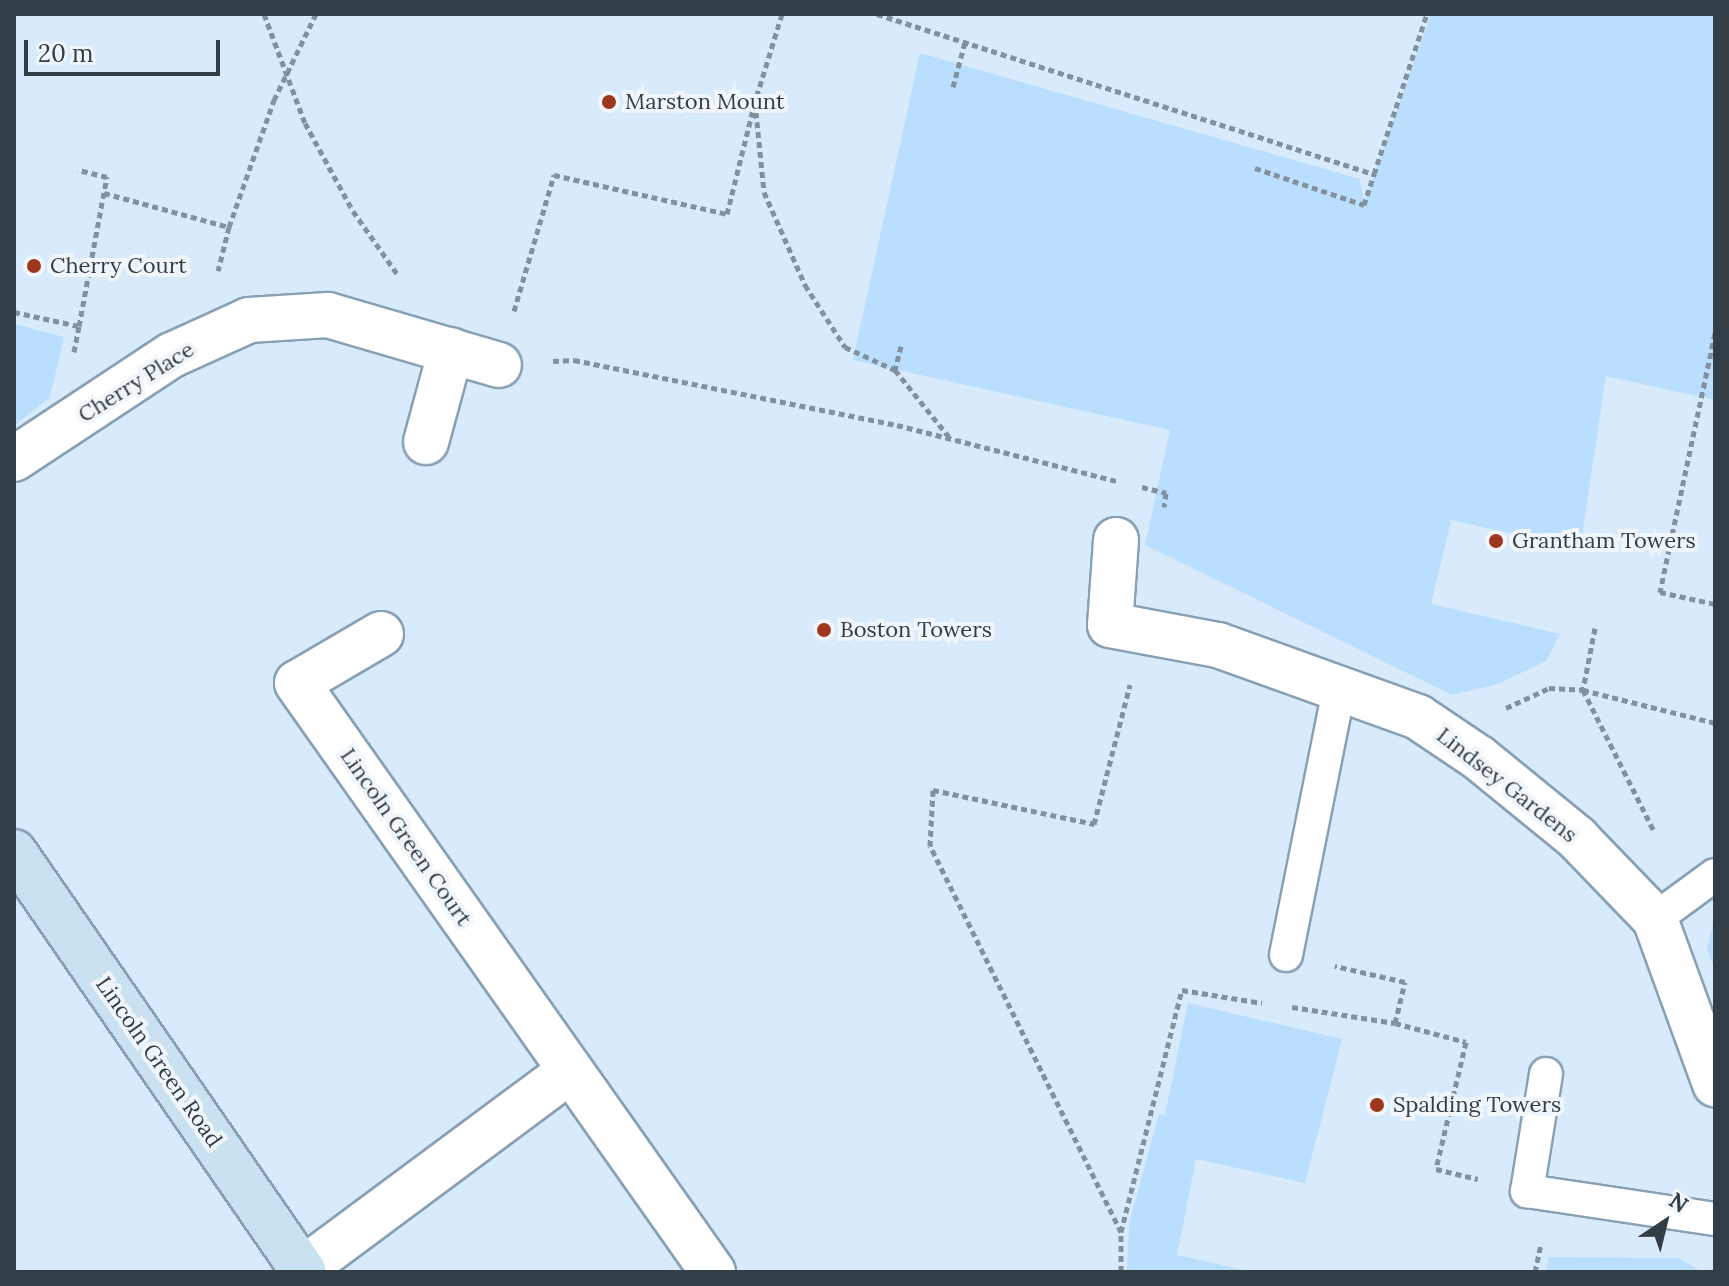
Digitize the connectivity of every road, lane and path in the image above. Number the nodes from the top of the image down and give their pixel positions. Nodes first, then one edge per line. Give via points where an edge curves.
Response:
1 (264, 14) edge
2 (316, 14) edge
3 (782, 14) edge
4 (877, 14) edge
5 (1427, 14) edge
6 (965, 42) junction
7 (288, 72) junction
8 (953, 87) dead end
9 (755, 102) junction
10 (1255, 168) dead end
11 (78, 170) dead end
12 (1374, 174) junction
13 (104, 193) junction
14 (229, 227) junction
15 (14, 312) edge
16 (1715, 333) edge
17 (199, 342) junction
18 (432, 344) junction
19 (901, 346) dead end
20 (574, 360) dead end
21 (499, 365) joint
22 (895, 370) junction
23 (950, 438) junction
24 (426, 442) dead end
25 (14, 459) edge
26 (1120, 481) dead end
27 (1135, 485) dead end
28 (1161, 524) dead end
29 (1116, 540) dead end
30 (1715, 604) edge
31 (1595, 628) dead end
32 (1144, 630) junction
33 (381, 634) dead end
34 (1339, 690) junction
35 (1583, 690) junction
36 (1715, 723) edge
37 (1442, 733) junction
38 (14, 852) edge
39 (1715, 875) edge
40 (1668, 910) junction
41 (1286, 955) joint
42 (1273, 1004) dead end
43 (1288, 1007) dead end
44 (1395, 1023) junction
45 (570, 1071) junction
46 (1546, 1074) dead end
47 (1715, 1084) edge
48 (1527, 1191) junction
49 (1715, 1219) edge
50 (1121, 1232) junction
51 (303, 1271) edge
52 (713, 1272) edge
53 (1121, 1272) edge

1 - 7 path
2 - 7 path
3 - 9 path
4 - 6 path
5 - 12 path
6 - 8 path
6 - 12 path
7 - 14 path
7 - 18 path via 305,123 346,199 398,273
9 - 21 path via 727,214 554,175
9 - 22 path via 764,192 805,285 845,347
10 - 12 path via 1364,205
11 - 13 path via 107,177
13 - 14 path
13 - 15 path via 79,326
14 - 17 path
16 - 30 path via 1660,592
17 - 18 street, Cherry Place via 249,320 328,315
17 - 25 street, Cherry Place
18 - 21 street, Cherry Place
18 - 24 street
19 - 22 path
20 - 23 path
22 - 23 path
23 - 26 path
27 - 28 path via 1166,493
29 - 32 street, Lindsey Gardens via 1110,625
31 - 35 path
32 - 34 street, Lindsey Gardens via 1218,645
32 - 50 path via 1094,824 933,790 930,846
33 - 45 street, Lincoln Green Court via 297,683
34 - 37 street, Lindsey Gardens via 1418,717
34 - 41 lane
35 - 36 path
35 - 37 path via 1549,688
35 - 40 path via 1646,808
37 - 40 street, Lindsey Gardens
38 - 51 street, Lincoln Green Road
39 - 40 lane
40 - 47 street, Lindsey Gardens
41 - 44 path via 1405,982
42 - 50 path via 1182,990
43 - 44 path
44 - 48 path via 1466,1042 1436,1169
45 - 51 street
45 - 52 street, Lincoln Green Court
46 - 48 lane
48 - 49 lane
50 - 53 path

